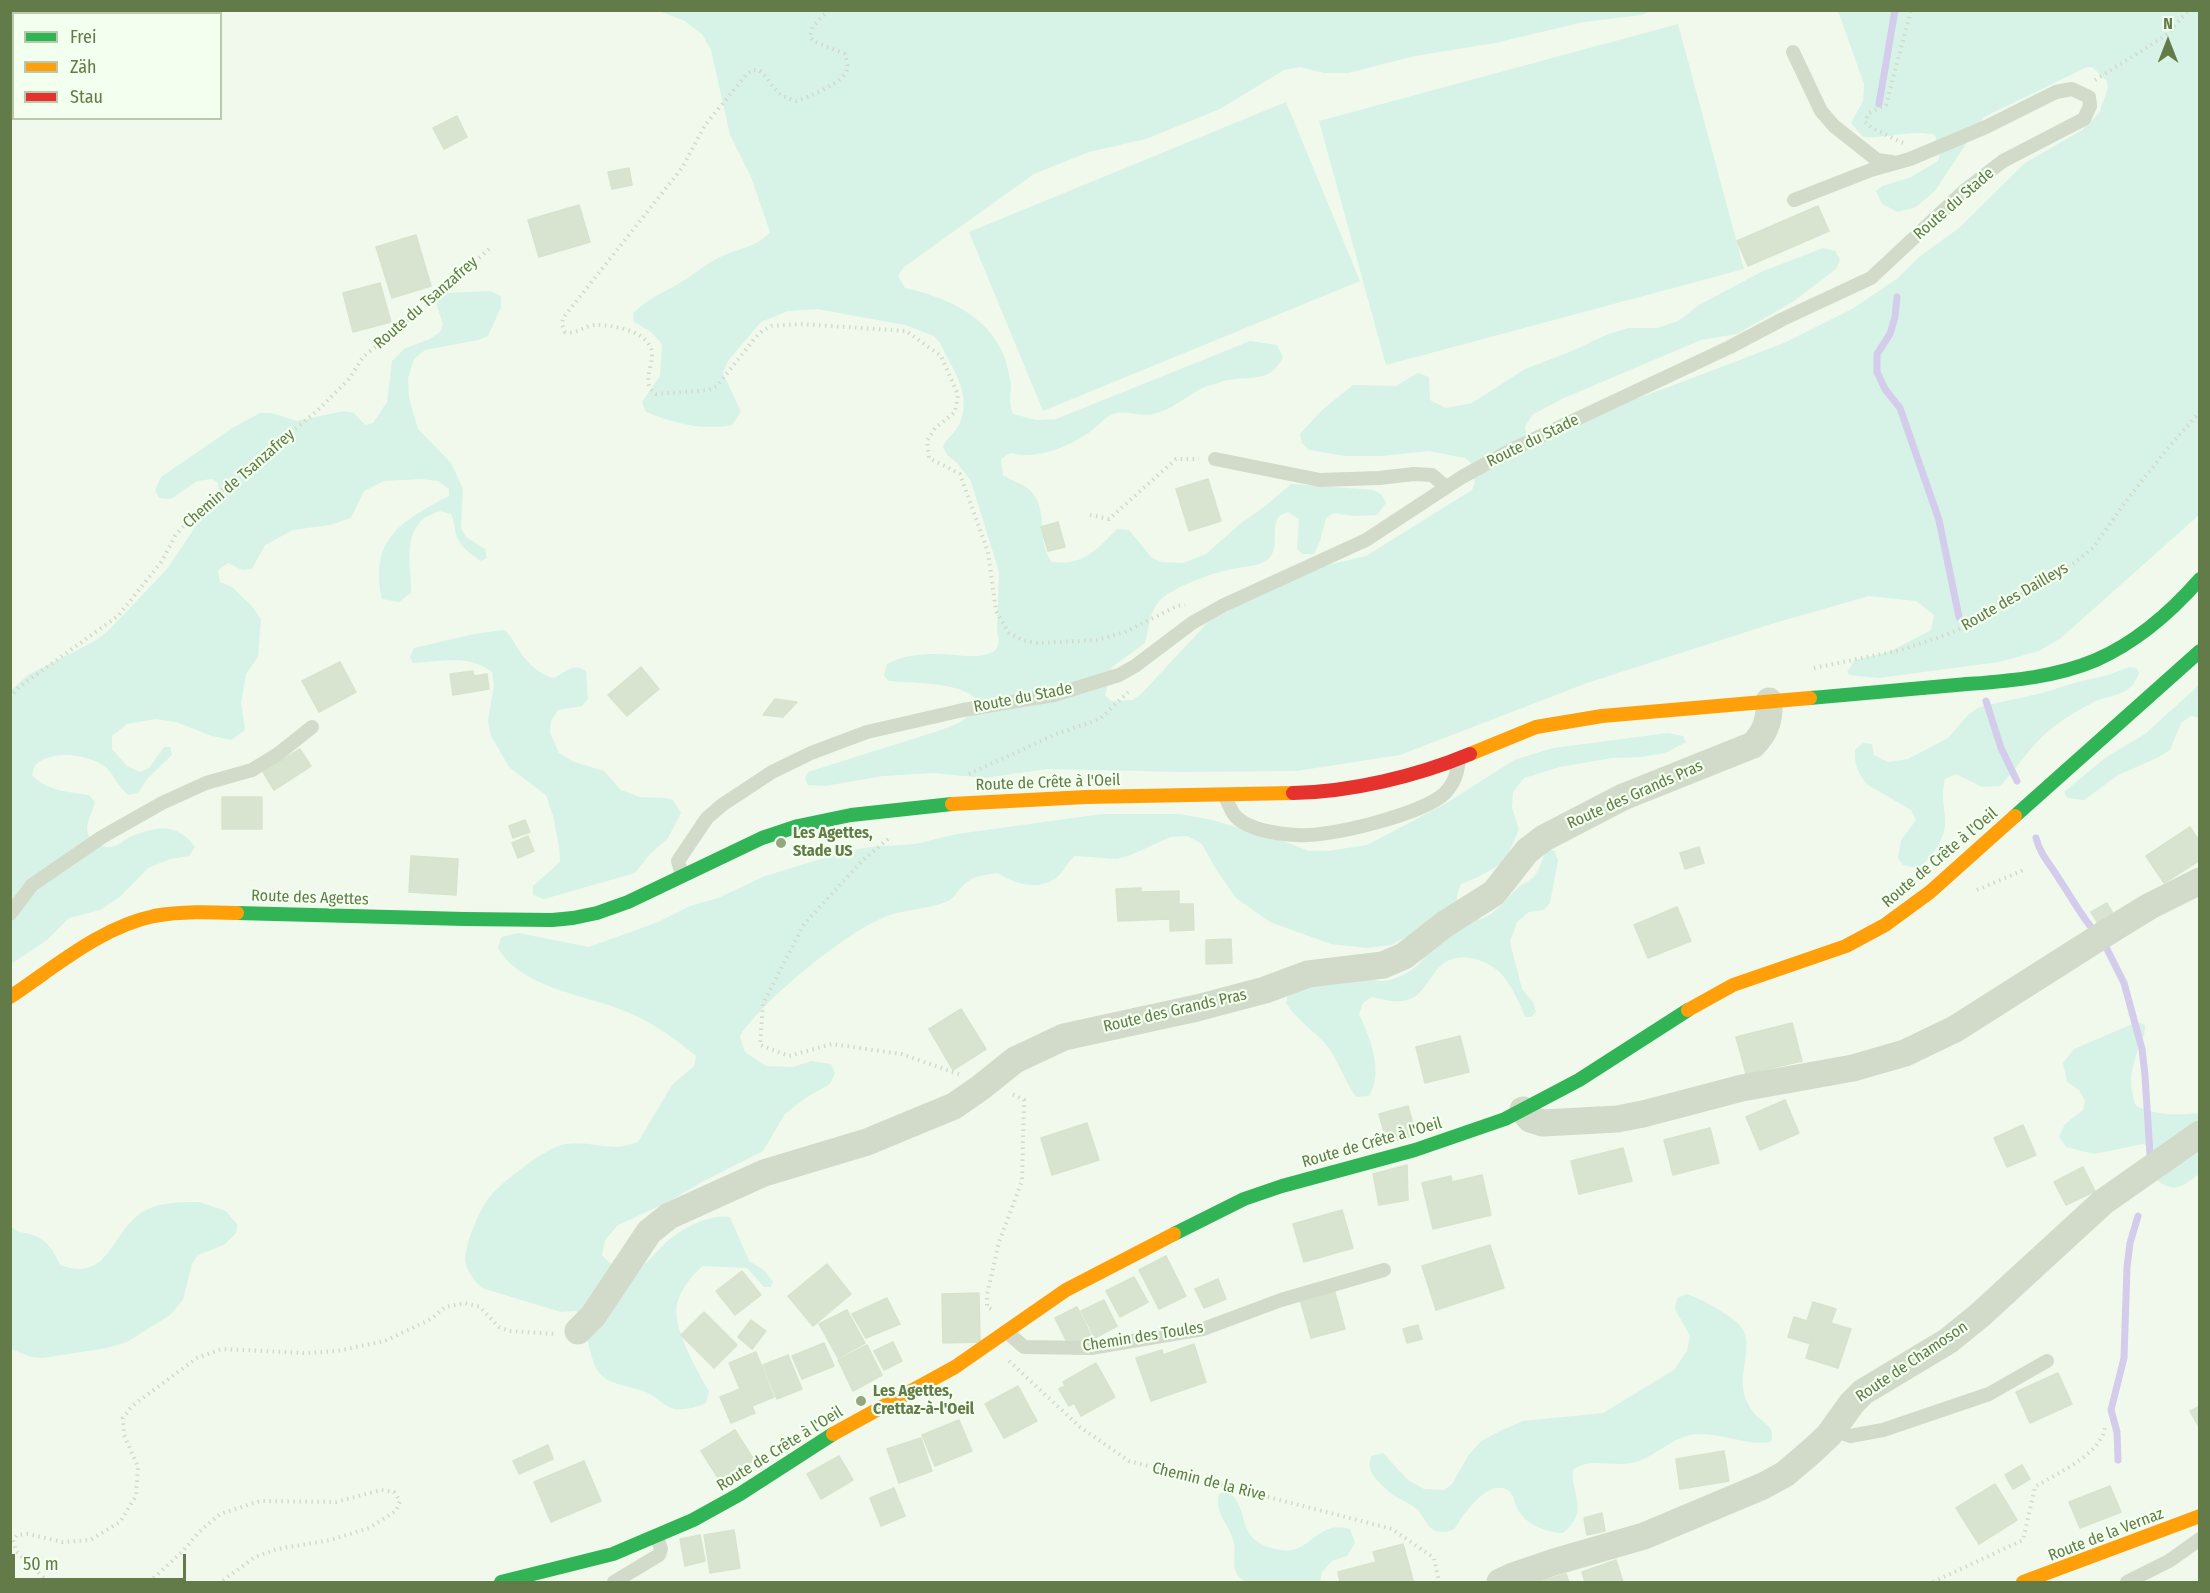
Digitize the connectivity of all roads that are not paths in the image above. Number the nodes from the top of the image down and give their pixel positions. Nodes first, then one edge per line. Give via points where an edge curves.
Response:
1 (1793, 52) dead end
2 (1897, 163) junction
3 (1794, 200) dead end
4 (1215, 459) road end
5 (1446, 487) junction
6 (2199, 579) edge
7 (2199, 651) edge
8 (1769, 701) junction
9 (312, 727) dead end
10 (1459, 759) junction
11 (1224, 795) junction
12 (682, 875) junction
13 (2199, 881) edge
14 (628, 902) joint
15 (10, 914) edge
16 (10, 997) edge
17 (1523, 1110) junction
18 (2199, 1134) edge
19 (1384, 1270) dead end
20 (578, 1331) road end
21 (1007, 1332) junction
22 (2047, 1362) dead end
23 (1833, 1430) junction
24 (2199, 1516) edge
25 (657, 1537) junction
26 (2199, 1539) edge
27 (501, 1582) edge
28 (614, 1582) edge
29 (1500, 1582) edge
30 (2023, 1582) edge
31 (2127, 1582) edge

1 - 2 lane via 1821,111 1834,126 1877,160
2 - 3 lane
2 - 5 lane, Route du Stade via 1986,127 2056,92 2072,89 2089,97 2084,119 2003,161 1964,191 1871,278 1515,448
4 - 5 lane via 1320,480 1432,476
5 - 12 lane, Route du Stade via 1366,540 1192,623 1119,675 1053,695 867,732 772,772 707,818 678,861
6 - 8 street, Route de Crête à l'Oeil via 2169,611 2120,648 2058,673
7 - 17 street, Route de Crête à l'Oeil via 1939,884 1884,926 1846,946 1733,985 1705,999
8 - 10 street, Route de Crête à l'Oeil via 1551,723 1522,731
8 - 20 street, Route des Grands Pras via 1767,726 1752,745 1623,797 1544,838 1527,851 1494,893 1404,956 1383,965 1308,974 1197,1008 1064,1037 1015,1060 997,1088 867,1142 764,1173 669,1216 649,1232 593,1316
9 - 15 lane via 252,770 206,783 102,837 32,885
10 - 11 street, Route de Crête à l'Oeil via 1363,786
10 - 11 lane via 1456,777 1444,794 1414,811 1338,831 1298,836 1257,829 1235,816
11 - 12 street, Route de Crête à l'Oeil via 928,805 850,815 762,838
12 - 14 street, Route de Crête à l'Oeil
13 - 17 street via 2150,906 1955,1029 1905,1053 1853,1068 1617,1119 1543,1123 1530,1119
14 - 16 street, Route des Agettes via 585,916 552,920 168,914 142,919 92,943
17 - 21 street, Route de Crête à l'Oeil via 1415,1150 1244,1199 1066,1290
18 - 23 street, Route de Chamoson via 2103,1202 1954,1336 1863,1392
19 - 21 lane, Chemin des Toules via 1281,1300 1203,1329 1091,1348 1024,1347
21 - 25 street, Route de Crête à l'Oeil via 937,1378 826,1438 723,1503
22 - 23 lane via 1989,1394 1883,1430 1850,1436
23 - 29 street, Route de Chamoson via 1797,1465 1763,1486 1644,1536
24 - 30 street, Route de la Vernaz
25 - 27 street, Route de Crête à l'Oeil via 598,1559
25 - 28 lane via 659,1555
26 - 31 lane via 2169,1561

